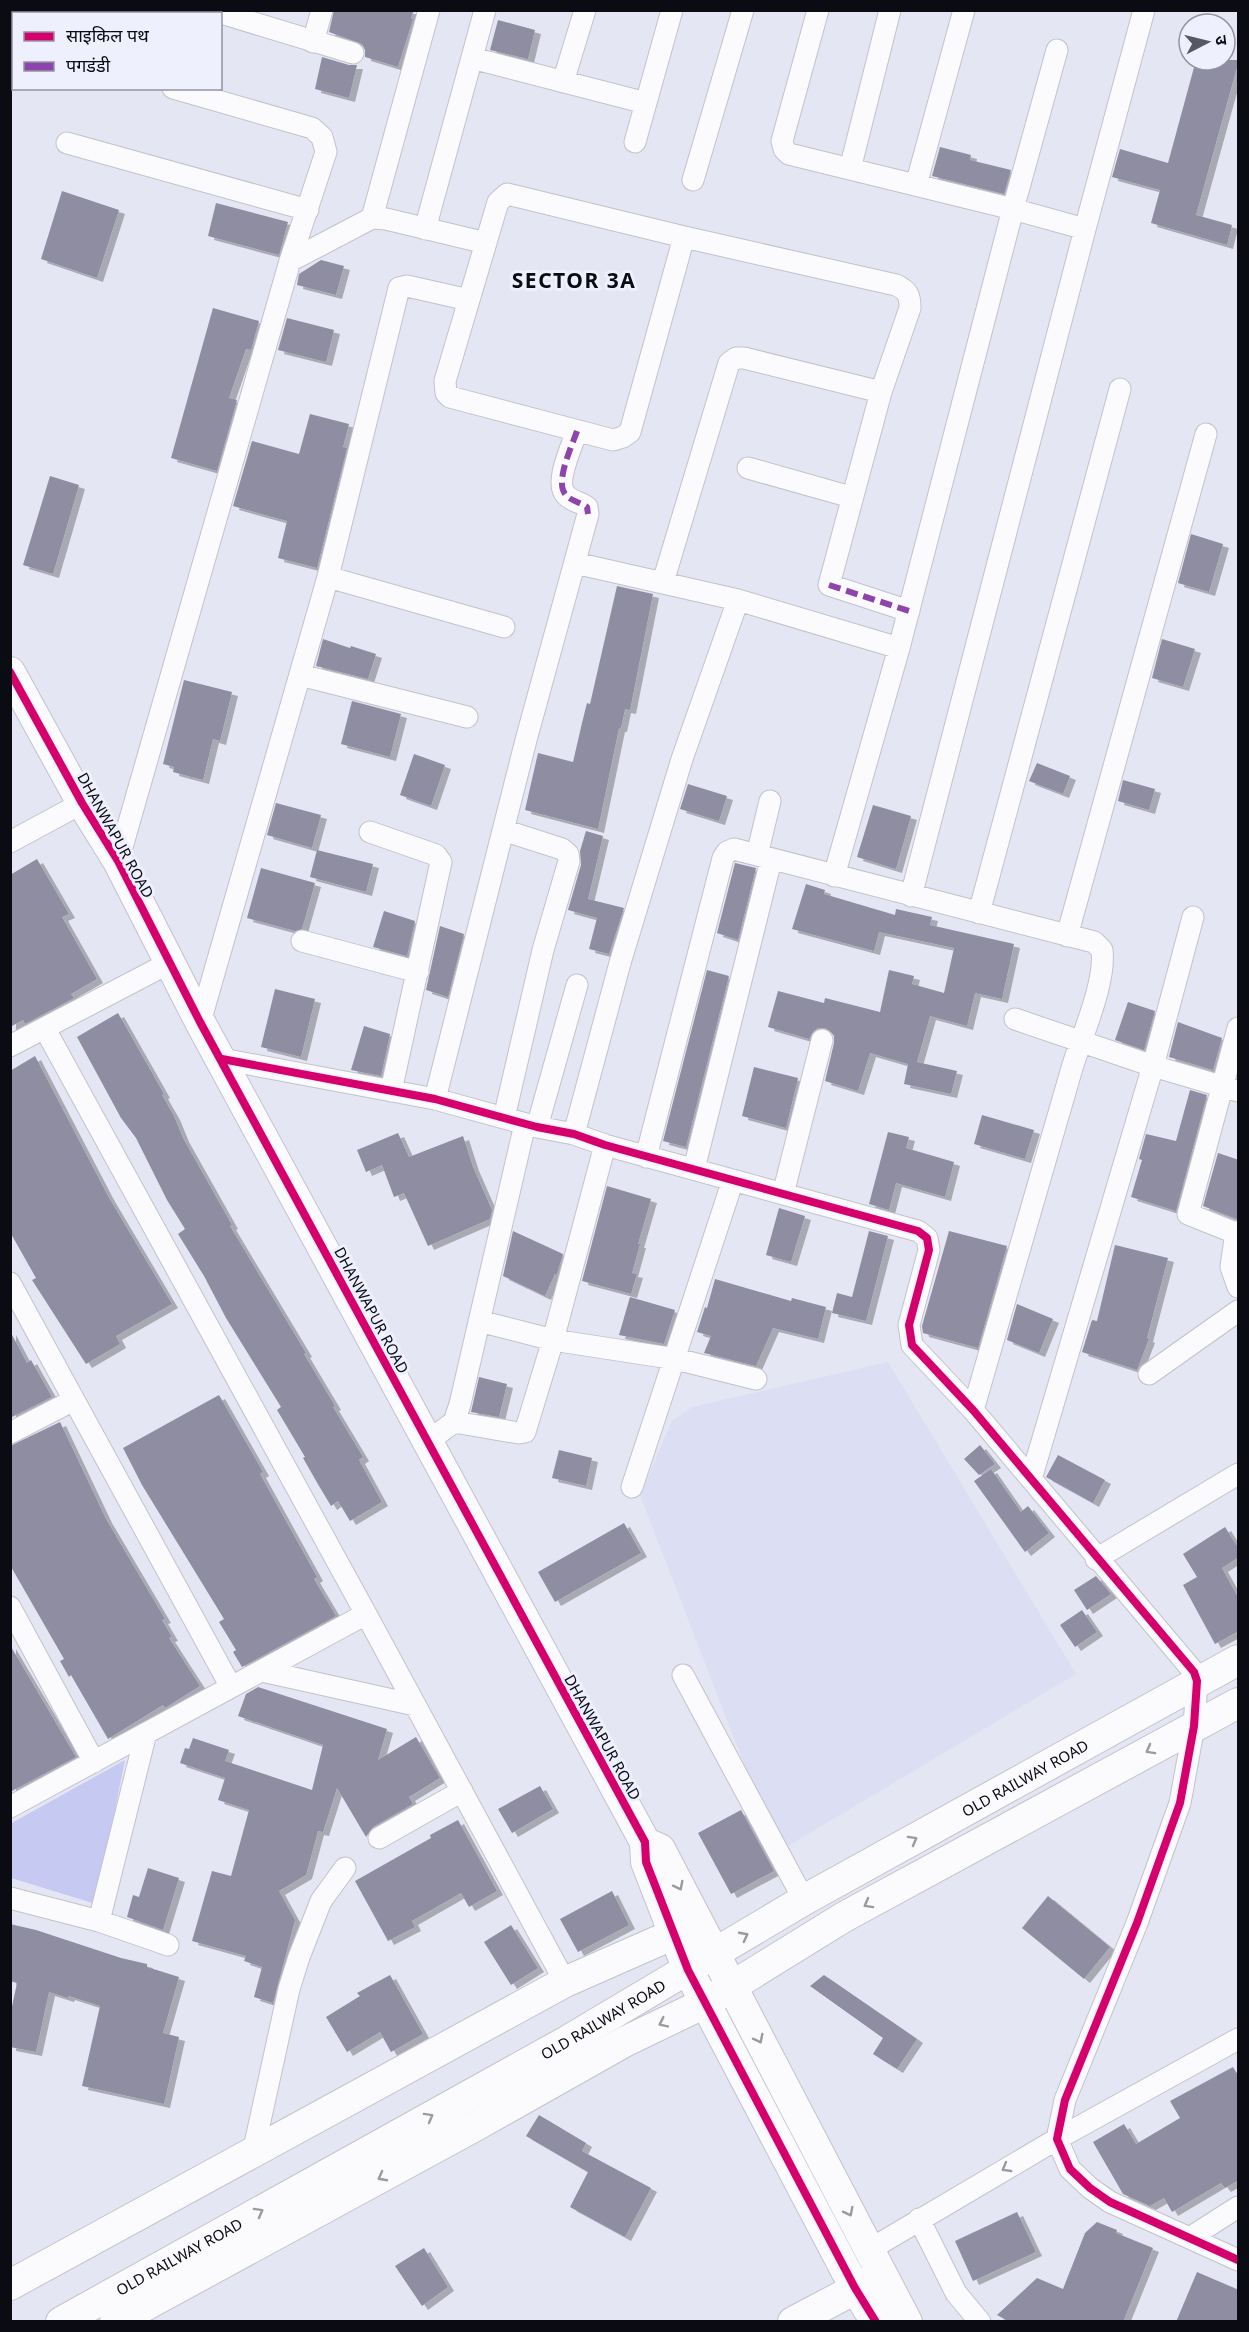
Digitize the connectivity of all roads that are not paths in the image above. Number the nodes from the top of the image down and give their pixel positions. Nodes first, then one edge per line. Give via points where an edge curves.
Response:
1 (211, 10) edge
2 (322, 10) edge
3 (429, 10) edge
4 (485, 10) edge
5 (585, 10) edge
6 (672, 10) edge
7 (743, 10) edge
8 (818, 10) edge
9 (890, 10) edge
10 (964, 10) edge
11 (1144, 10) edge
12 (237, 14) edge
13 (313, 42) junction
14 (1057, 50) dead end
15 (353, 53) dead end
16 (472, 58) junction
17 (564, 82) junction
18 (180, 90) edge
19 (646, 103) junction
20 (634, 142) dead end
21 (67, 143) dead end
22 (850, 169) junction
23 (693, 180) dead end
24 (916, 185) junction
25 (1013, 209) junction
26 (308, 210) junction
27 (372, 218) junction
28 (424, 229) junction
29 (1084, 229) junction
30 (684, 237) junction
31 (486, 243) junction
32 (290, 261) junction
33 (469, 300) junction
34 (1120, 390) dead end
35 (881, 392) junction
36 (577, 431) junction
37 (1206, 434) dead end
38 (748, 468) dead end
39 (851, 496) junction
40 (575, 563) junction
41 (328, 578) junction
42 (663, 582) junction
43 (738, 600) junction
44 (909, 611) junction
45 (504, 627) dead end
46 (899, 648) junction
47 (10, 672) edge
48 (300, 675) junction
49 (467, 717) dead end
50 (770, 801) dead end
51 (82, 803) junction
52 (503, 830) junction
53 (369, 832) dead end
54 (10, 842) edge
55 (764, 857) junction
56 (118, 861) junction
57 (834, 876) junction
58 (911, 896) junction
59 (979, 913) junction
60 (1193, 917) dead end
61 (1067, 936) junction
62 (302, 941) dead end
63 (169, 963) junction
64 (418, 972) junction
65 (577, 985) dead end
66 (1015, 1019) dead end
67 (200, 1022) junction
68 (1239, 1028) edge
69 (45, 1029) junction
70 (822, 1040) dead end
71 (1080, 1041) junction
72 (10, 1046) edge
73 (222, 1059) junction
74 (1153, 1066) junction
75 (1231, 1089) edge
76 (391, 1091) junction
77 (435, 1099) junction
78 (504, 1118) junction
79 (531, 1125) junction
80 (574, 1134) junction
81 (605, 1145) junction
82 (646, 1156) junction
83 (694, 1169) junction
84 (733, 1180) junction
85 (783, 1194) junction
86 (1237, 1233) edge
87 (10, 1283) edge
88 (1239, 1287) edge
89 (1239, 1311) edge
90 (479, 1320) junction
91 (553, 1340) junction
92 (676, 1359) junction
93 (1149, 1374) dead end
94 (756, 1379) dead end
95 (74, 1400) junction
96 (973, 1410) junction
97 (454, 1422) junction
98 (10, 1433) edge
99 (427, 1442) junction
100 (1239, 1474) edge
101 (1031, 1479) junction
102 (632, 1487) dead end
103 (1096, 1559) junction
104 (10, 1607) edge
105 (366, 1614) junction
106 (1239, 1659) edge
107 (262, 1671) junction
108 (683, 1675) dead end
109 (1197, 1681) junction
110 (231, 1687) junction
111 (1239, 1703) edge
112 (415, 1705) junction
113 (1194, 1726) junction
114 (146, 1733) junction
115 (94, 1762) junction
116 (462, 1791) junction
117 (10, 1807) edge
118 (380, 1838) dead end
119 (645, 1842) junction
120 (345, 1869) dead end
121 (10, 1898) edge
122 (804, 1900) junction
123 (99, 1921) junction
124 (674, 1934) junction
125 (168, 1945) dead end
126 (714, 1952) junction
127 (688, 1970) junction
128 (576, 1976) junction
129 (732, 1987) junction
130 (705, 2003) junction
131 (610, 2015) junction
132 (1239, 2039) edge
133 (1057, 2139) junction
134 (253, 2153) junction
135 (1239, 2208) edge
136 (919, 2219) junction
137 (1191, 2237) junction
138 (1239, 2260) edge
139 (875, 2263) junction
140 (10, 2285) edge
141 (855, 2288) junction
142 (61, 2322) edge
143 (115, 2322) edge
144 (793, 2322) edge
145 (876, 2322) edge
146 (907, 2322) edge
147 (980, 2322) edge

1 - 12 street
2 - 13 street
3 - 27 street
4 - 16 street
5 - 17 street
6 - 19 street
7 - 23 street
8 - 22 street via 782,141 789,154
9 - 22 street
10 - 24 street
11 - 29 street
12 - 13 street
13 - 15 street
14 - 25 street
16 - 17 street
16 - 28 street
17 - 19 street
18 - 26 street via 312,128 322,137 326,152
19 - 20 street
21 - 26 street
22 - 24 street
24 - 25 street
25 - 29 street
25 - 44 street
26 - 32 street
27 - 28 street
27 - 32 street
28 - 31 street
29 - 58 street
30 - 31 street via 507,194 498,202
30 - 35 street via 906,290 910,308
30 - 36 street via 630,432 614,440
31 - 33 street
32 - 56 street
33 - 36 street via 445,381 446,393
33 - 41 street via 407,286 399,288
34 - 59 street
35 - 39 street
35 - 42 street via 744,358 729,363
36 - 40 street via 561,479 567,497 587,507
37 - 61 street
38 - 39 street
39 - 44 street via 829,585
40 - 42 street
40 - 52 street
41 - 45 street
41 - 48 street
42 - 43 street
43 - 46 street
43 - 80 street via 682,759 620,963
44 - 46 street
46 - 57 street
47 - 51 street, DHANWAPUR ROAD
48 - 49 street
48 - 67 street
50 - 55 street
51 - 54 street
51 - 56 street, DHANWAPUR ROAD
52 - 77 street
52 - 78 street via 562,849 569,861 543,950
53 - 64 street via 436,855 441,862
55 - 57 street
55 - 82 street via 735,849 723,858
55 - 83 street
56 - 63 street, DHANWAPUR ROAD
57 - 58 street
58 - 59 street
59 - 61 street
60 - 74 street
61 - 71 street via 1094,942 1102,950 1104,963
62 - 64 street
63 - 67 street, DHANWAPUR ROAD
63 - 69 street
64 - 76 street
65 - 79 street
66 - 71 street
67 - 73 street, DHANWAPUR ROAD
68 - 75 street
69 - 72 street
69 - 105 street
70 - 85 street
71 - 74 street
71 - 96 street
73 - 76 street
73 - 99 street, DHANWAPUR ROAD
74 - 75 street
74 - 101 street
75 - 86 street via 1188,1214
76 - 77 street
77 - 78 street
78 - 79 street
79 - 80 street
79 - 90 street
80 - 81 street
81 - 82 street
81 - 91 street
82 - 83 street
83 - 84 street
84 - 85 street
84 - 92 street
85 - 96 street via 918,1231 927,1238 927,1263 909,1325 912,1346
86 - 88 street via 1231,1267
87 - 95 street
89 - 93 street
90 - 91 street
90 - 97 street
91 - 92 street
91 - 97 street via 525,1432
92 - 94 street
92 - 102 street
95 - 98 street
95 - 110 street
96 - 101 street
97 - 99 street
99 - 119 street, DHANWAPUR ROAD
100 - 103 street
101 - 103 street
103 - 109 street via 1194,1672
104 - 115 street
105 - 107 street
105 - 112 street
106 - 109 street, OLD RAILWAY ROAD
107 - 110 street
107 - 112 street
108 - 122 street
109 - 113 street
122 -> 109 street, OLD RAILWAY ROAD
110 - 114 street
111 - 113 street, OLD RAILWAY ROAD
112 - 116 street
113 -> 129 street, OLD RAILWAY ROAD via 844,1917
113 - 133 street via 1180,1803 1137,1923 1065,2100
114 - 115 street
114 - 123 street
115 - 117 street
116 - 118 street
116 - 128 street
119 - 124 street, DHANWAPUR ROAD via 646,1862
119 -> 126 street, DHANWAPUR ROAD via 660,1849
120 - 134 street via 321,1901 299,1957
121 - 123 street
126 -> 122 street, OLD RAILWAY ROAD
123 - 125 street
124 - 127 street, DHANWAPUR ROAD
124 - 128 street
126 - 127 street, OLD RAILWAY ROAD
126 - 129 street, DHANWAPUR ROAD
127 - 130 street, DHANWAPUR ROAD
127 - 131 street, OLD RAILWAY ROAD
128 - 131 street
128 - 134 street
129 - 130 street, OLD RAILWAY ROAD
129 -> 139 street, DHANWAPUR ROAD
130 - 141 street, DHANWAPUR ROAD
130 -> 143 street, OLD RAILWAY ROAD via 626,2041
142 -> 131 street, OLD RAILWAY ROAD
132 - 133 street
133 -> 136 street
133 - 137 street via 1070,2169 1090,2188 1110,2202
134 - 140 street
135 - 137 street
136 - 139 street
136 - 147 street via 956,2293
137 - 138 street
139 - 141 street
139 - 146 street, DHANWAPUR ROAD
141 - 144 street
141 - 145 street, DHANWAPUR ROAD

